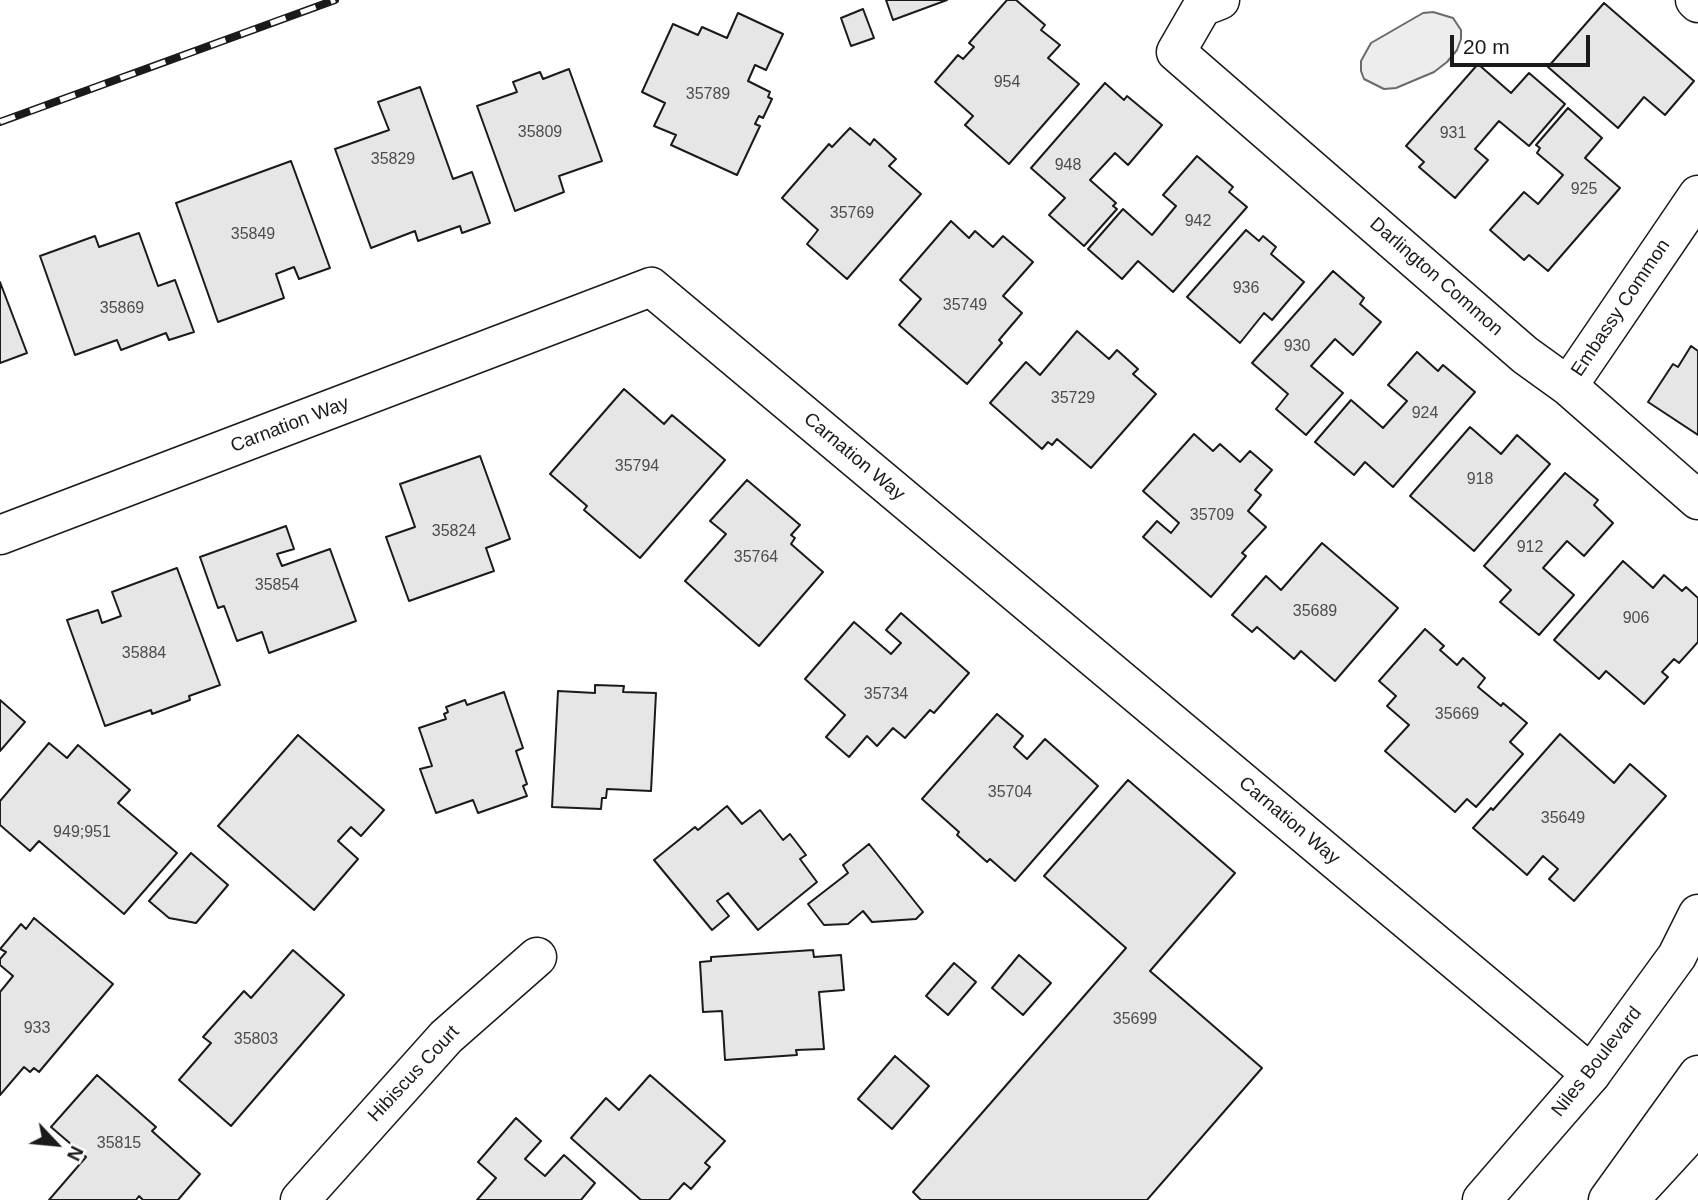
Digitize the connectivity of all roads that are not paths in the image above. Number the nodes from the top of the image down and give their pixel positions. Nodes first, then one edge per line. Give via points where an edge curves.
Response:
1 (1220, 0) edge
2 (1698, 195) edge
3 (1568, 386) junction
4 (1698, 500) edge
5 (0, 535) edge
6 (1698, 914) edge
7 (537, 957) dead end
8 (1591, 1074) junction
9 (1698, 1075) edge
10 (1698, 1125) edge
11 (300, 1200) edge
12 (1482, 1200) edge
13 (1608, 1200) edge
14 (1629, 1200) edge

1 - 3 street, Darlington Common via 1202,7 1177,52 1525,355
2 - 3 street, Embassy Common
3 - 4 street, Darlington Common
5 - 8 street, Carnation Way via 651,287
6 - 8 street, Niles Boulevard via 1677,956
7 - 11 street, Hibiscus Court via 446,1037
8 - 12 street, Niles Boulevard
9 - 13 street
10 - 14 street

